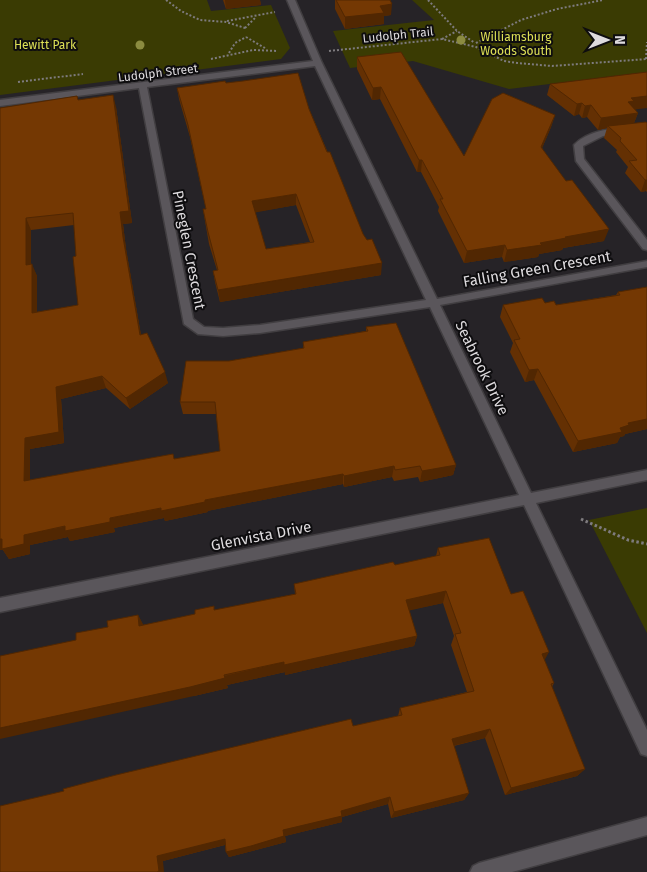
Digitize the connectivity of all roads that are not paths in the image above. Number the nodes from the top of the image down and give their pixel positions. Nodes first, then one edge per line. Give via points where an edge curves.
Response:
1 (291, 0) edge
2 (318, 63) junction
3 (143, 86) junction
4 (0, 103) edge
5 (647, 128) edge
6 (647, 247) edge
7 (647, 264) edge
8 (433, 303) junction
9 (647, 476) edge
10 (529, 499) junction
11 (0, 605) edge
12 (647, 748) edge
13 (647, 826) edge
14 (478, 872) edge

1 - 2 street, Seabrook Drive
2 - 3 street, Ludolph Street
2 - 8 street, Seabrook Drive
3 - 4 street, Ludolph Street
3 - 8 street, Pineglen Crescent via 188,321 202,331 222,332
5 - 6 street via 586,138 578,145 577,152 579,159
7 - 8 street, Falling Green Crescent
8 - 10 street, Seabrook Drive
9 - 10 street, Glenvista Drive
10 - 11 street, Glenvista Drive
10 - 12 street, Seabrook Drive
13 - 14 street

